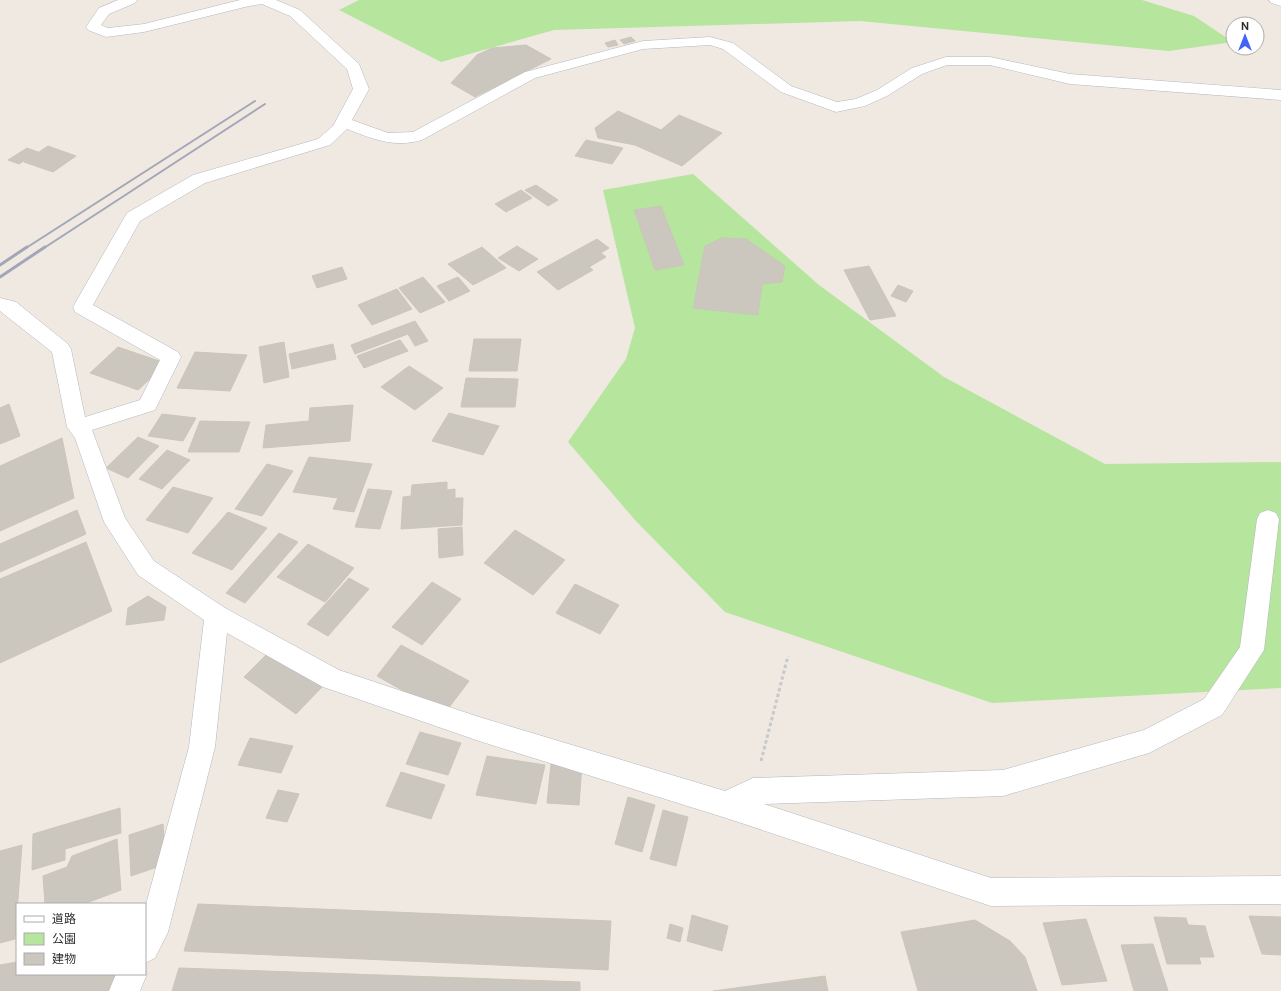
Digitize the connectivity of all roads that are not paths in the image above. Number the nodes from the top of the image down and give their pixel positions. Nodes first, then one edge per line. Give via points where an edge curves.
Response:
1 (130, 0) edge
2 (1276, 0) edge
3 (1281, 2) edge
4 (1281, 95) edge
5 (343, 122) junction
6 (0, 304) edge
7 (77, 426) junction
8 (1268, 519) dead end
9 (217, 615) junction
10 (726, 805) junction
11 (1281, 890) edge
12 (146, 946) edge
13 (132, 975) edge
14 (124, 991) edge

1 - 5 street via 104,11 93,27 106,34 144,28 264,0 298,9 354,67 361,90
2 - 3 street
4 - 5 street via 1070,78 990,61 946,61 917,71 882,93 860,103 836,107 786,89 728,46 710,41 643,45 530,75 416,137 386,138
5 - 7 street via 324,142 199,179 133,217 82,307 171,357 148,404
6 - 7 street via 9,307 61,349
7 - 9 street via 84,435 115,522 146,568
8 - 10 street via 1252,650 1213,707 1149,741 1004,783 753,791
9 - 10 street via 332,680
9 - 12 street via 202,747 153,932
10 - 11 street via 991,892
13 - 14 street

